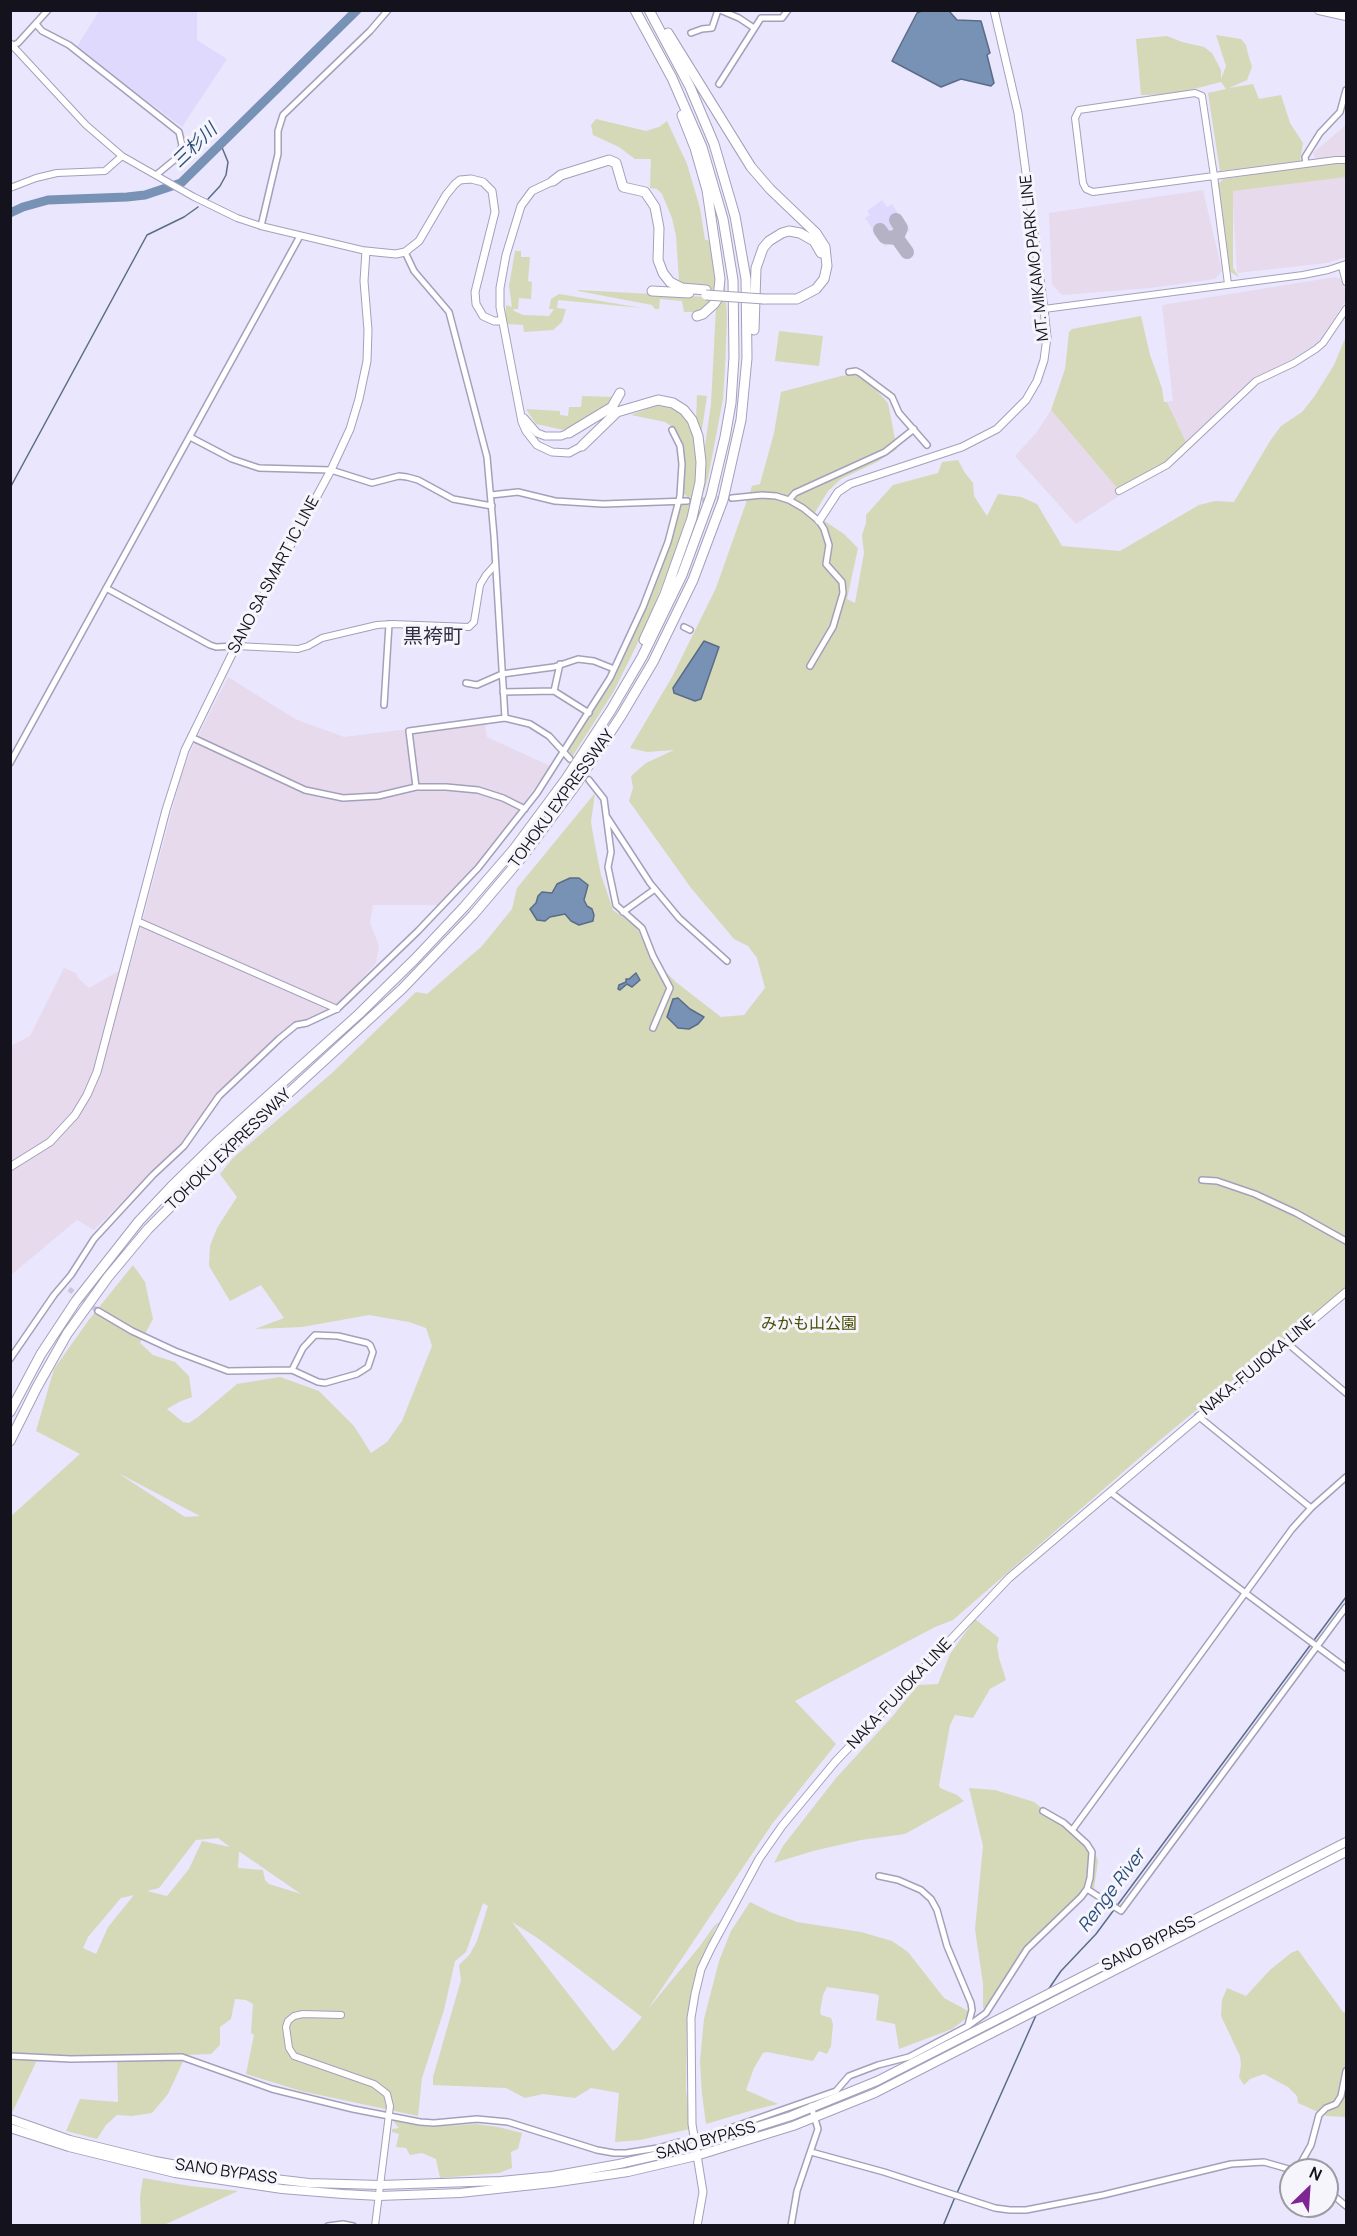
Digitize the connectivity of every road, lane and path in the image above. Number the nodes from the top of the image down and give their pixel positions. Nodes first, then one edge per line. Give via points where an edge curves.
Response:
1 (48, 10) edge
2 (388, 10) edge
3 (635, 10) edge
4 (649, 10) edge
5 (653, 10) edge
6 (719, 10) edge
7 (788, 10) edge
8 (994, 10) edge
9 (1319, 10) edge
10 (1347, 16) edge
11 (36, 24) junction
12 (754, 28) junction
13 (691, 33) dead end
14 (11, 45) edge
15 (672, 78) junction
16 (719, 84) dead end
17 (1347, 90) edge
18 (122, 156) junction
19 (1347, 160) edge
20 (1306, 164) junction
21 (156, 175) junction
22 (1214, 176) junction
23 (553, 181) junction
24 (612, 187) dead end
25 (10, 188) edge
26 (261, 226) junction
27 (300, 236) junction
28 (366, 251) junction
29 (405, 252) junction
30 (1344, 266) edge
31 (1347, 282) edge
32 (1228, 284) junction
33 (652, 291) dead end
34 (706, 292) junction
35 (764, 297) junction
36 (1044, 309) junction
37 (1347, 309) edge
38 (697, 316) dead end
39 (502, 321) junction
40 (849, 372) dead end
41 (620, 393) dead end
42 (522, 413) junction
43 (741, 420) junction
44 (914, 429) junction
45 (672, 430) dead end
46 (569, 433) joint
47 (190, 437) junction
48 (927, 445) dead end
49 (582, 446) joint
50 (331, 470) junction
51 (1119, 491) dead end
52 (491, 495) junction
53 (732, 498) tunnel mouth
54 (789, 500) junction
55 (679, 501) junction
56 (687, 501) tunnel mouth
57 (492, 506) junction
58 (819, 521) junction
59 (495, 565) junction
60 (106, 588) junction
61 (644, 607) junction
62 (653, 611) dead end
63 (389, 624) junction
64 (236, 646) junction
65 (560, 664) junction
66 (810, 666) dead end
67 (614, 669) junction
68 (502, 674) junction
69 (466, 683) dead end
70 (627, 684) junction
71 (554, 691) junction
72 (503, 692) junction
73 (384, 705) dead end
74 (589, 713) junction
75 (505, 718) junction
76 (191, 737) junction
77 (565, 752) junction
78 (570, 759) dead end
79 (10, 763) edge
80 (589, 780) dead end
81 (416, 787) junction
82 (525, 809) junction
83 (607, 817) junction
84 (655, 890) junction
85 (623, 912) junction
86 (138, 921) junction
87 (728, 961) dead end
88 (338, 1009) junction
89 (653, 1029) dead end
90 (10, 1167) edge
91 (1202, 1180) dead end
92 (1347, 1241) edge
93 (63, 1284) junction
94 (69, 1289) tunnel mouth
95 (1347, 1292) edge
96 (98, 1311) tunnel mouth
97 (1286, 1342) junction
98 (10, 1359) edge
99 (292, 1370) junction
100 (1347, 1394) edge
101 (10, 1412) edge
102 (1198, 1416) junction
103 (10, 1441) edge
104 (1347, 1477) edge
105 (1110, 1491) junction
106 (1311, 1508) junction
107 (1246, 1592) junction
108 (1347, 1606) edge
109 (1314, 1644) junction
110 (1347, 1668) edge
111 (1043, 1811) dead end
112 (1072, 1829) junction
113 (1347, 1842) edge
114 (1347, 1852) edge
115 (879, 1876) dead end
116 (1087, 1889) junction
117 (340, 2015) dead end
118 (968, 2026) junction
119 (10, 2056) edge
120 (1347, 2071) edge
121 (810, 2106) junction
122 (389, 2115) junction
123 (10, 2119) edge
124 (815, 2119) junction
125 (10, 2128) edge
126 (717, 2133) tunnel mouth
127 (679, 2142) tunnel mouth
128 (695, 2152) junction
129 (811, 2152) junction
130 (1304, 2158) edge
131 (1279, 2166) edge
132 (380, 2186) junction
133 (379, 2196) junction
134 (328, 2226) edge
135 (353, 2226) edge
136 (375, 2226) edge
137 (697, 2226) edge
138 (791, 2226) edge

1 - 11 street
2 - 26 street via 283,115
3 - 15 highway, TOHOKU EXPRESSWAY
4 - 43 highway, TOHOKU EXPRESSWAY via 706,123 735,216 748,319
5 - 35 highway via 751,167 825,247 827,266 816,289 797,299
6 - 12 street
6 - 13 street via 712,28
7 - 12 street via 780,19 761,18
8 - 36 main road, MT. MIKAMO PARK LINE via 1018,113
9 - 10 main road
11 - 14 street
11 - 21 street via 69,45 179,132 182,145 178,156
12 - 16 street
14 - 18 street via 86,125
15 - 38 highway via 674,96 704,180 720,279 718,298
15 - 70 highway, TOHOKU EXPRESSWAY via 702,147 723,219 734,302 733,380 721,458 700,529 672,597
17 - 20 street via 1340,112 1320,133 1305,157
18 - 21 street
18 - 25 street via 105,171 57,173
19 - 20 street
20 - 22 street
21 - 26 street via 222,212
22 - 22 street via 1199,94 1076,113 1083,183 1089,191
22 - 32 street
23 - 24 highway via 605,165 616,173
23 - 34 highway via 609,160 616,163 622,187 645,192 655,207 658,260 663,273 682,288
23 - 39 main road via 532,191 521,206 502,272
26 - 27 street
27 - 28 street
27 - 47 street
28 - 29 main road
28 - 50 main road, SANO SA SMART IC LINE via 365,375 350,429
29 - 39 main road via 419,241 455,184 471,178 483,182 492,191 495,212 477,284 476,304 483,316
29 - 52 street via 414,271 449,312 487,457
30 - 31 street
30 - 32 street
32 - 36 street
33 - 34 highway
34 - 35 highway
35 - 43 highway via 793,295 814,284 822,257 810,238 795,232 782,233 769,241 757,263 752,382 749,404
36 - 58 main road, MT. MIKAMO PARK LINE via 1044,360 1031,390 1012,416 969,444 850,484 838,492
37 - 51 street via 1316,349 1256,381 1167,465
39 - 42 main road
40 - 44 street via 860,373 892,397 898,413
41 - 46 highway via 612,407
42 - 46 main road via 537,433
42 - 49 main road via 526,431 543,449 559,454
43 - 103 highway, TOHOKU EXPRESSWAY via 723,500 693,580 638,689 575,786 523,856 446,944 368,1022 195,1180 126,1254 67,1334
44 - 48 street
44 - 54 street via 885,452 795,493
45 - 55 street via 680,446 682,464
47 - 50 street via 259,468
47 - 60 street
49 - 70 highway via 617,412 658,400 684,410 698,436 702,462 692,518
50 - 57 street via 372,483 399,476 412,478 453,499
50 - 64 main road, SANO SA SMART IC LINE
52 - 55 street via 518,492 555,501 603,504
52 - 57 street
53 - 54 street via 762,495
54 - 58 street
55 - 56 street
55 - 61 street
57 - 59 street
58 - 66 street via 829,541 826,564 842,582 843,593 833,627
59 - 63 street via 480,585 472,626
59 - 68 street
60 - 64 street via 210,645
60 - 79 street
61 - 62 street
61 - 67 street
63 - 64 street via 322,638 298,649
63 - 73 street
64 - 76 main road, SANO SA SMART IC LINE
65 - 67 street via 578,659
65 - 68 street
65 - 71 street
67 - 74 street
68 - 69 street via 477,685
68 - 72 street
70 - 101 highway, TOHOKU EXPRESSWAY via 550,801 464,907 366,1007 171,1187 118,1246 57,1328
71 - 72 street
71 - 74 street
72 - 75 street
74 - 77 street
75 - 77 street via 530,724
75 - 81 street via 409,731
76 - 81 street via 304,790 343,798 378,796
76 - 86 main road, SANO SA SMART IC LINE via 176,776
77 - 78 street
77 - 82 street
80 - 83 street via 604,799
81 - 82 street via 478,790
82 - 88 street via 478,868
83 - 84 street
83 - 85 street via 608,867 616,905
84 - 85 street
84 - 87 street via 679,918
85 - 89 street via 642,928 670,988
86 - 88 street
86 - 90 main road, SANO SA SMART IC LINE via 87,1095 50,1142
88 - 93 street via 296,1025 219,1096 183,1146 94,1239
91 - 92 street via 1255,1194
93 - 94 street
93 - 98 street
95 - 97 main road, NAKA-FUJIOKA LINE
96 - 99 street via 219,1369
97 - 100 street
97 - 102 main road, NAKA-FUJIOKA LINE
99 - 99 street via 315,1335 367,1343 373,1352 368,1367 351,1377 322,1383
102 - 105 main road, NAKA-FUJIOKA LINE
102 - 106 street
104 - 106 street
105 - 107 street
105 - 128 main road, NAKA-FUJIOKA LINE via 992,1596 813,1787 759,1859 701,1969 695,1994 691,2038
106 - 107 street
107 - 109 street
107 - 112 street
108 - 109 street
109 - 110 street
109 - 116 street via 1185,1826 1119,1910
111 - 112 street
112 - 116 street via 1092,1852
113 - 121 highway, SANO BYPASS via 918,2062
114 - 124 highway, SANO BYPASS via 875,2093
115 - 118 street via 921,1890 931,1899 971,2003
116 - 118 street via 1027,1949 986,2013
117 - 122 street via 303,2014 291,2018 286,2027 291,2054 380,2086 389,2098
118 - 121 street via 909,2057 849,2076 836,2091
119 - 122 street via 182,2057 272,2089
120 - 130 street via 1341,2096 1319,2115
121 - 124 street
121 - 126 street
121 - 128 highway, SANO BYPASS
122 - 127 street via 434,2123 477,2119 508,2122 614,2153
122 - 132 street
123 - 132 highway, SANO BYPASS via 70,2140 215,2172
124 - 128 highway, SANO BYPASS
124 - 129 street via 818,2130
125 - 133 highway, SANO BYPASS via 175,2173 282,2189
128 - 132 highway, SANO BYPASS via 552,2176
128 - 133 highway, SANO BYPASS via 628,2172 552,2183 460,2193
128 - 137 main road, NAKA-FUJIOKA LINE via 703,2192
129 - 131 street via 995,2208 1026,2210 1231,2164 1264,2162
129 - 138 street via 797,2191
132 - 133 street
133 - 136 street
134 - 135 street

